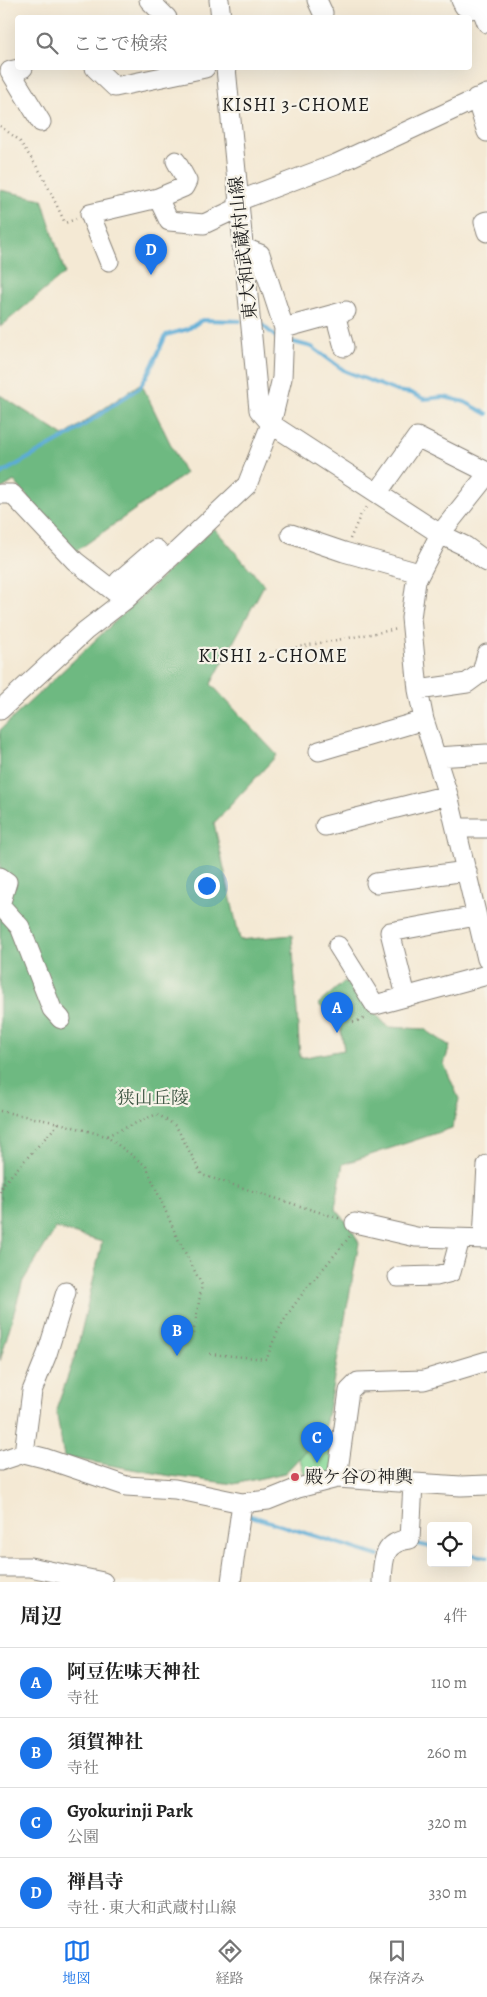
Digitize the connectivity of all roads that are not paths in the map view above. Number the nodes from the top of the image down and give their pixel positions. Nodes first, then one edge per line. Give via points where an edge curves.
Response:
1 (149, 0) edge
2 (219, 0) edge
3 (461, 0) edge
4 (483, 3) edge
5 (164, 15) edge
6 (221, 15) edge
7 (487, 23) edge
8 (15, 70) edge
9 (97, 70) edge
10 (195, 70) edge
11 (223, 70) edge
12 (482, 96) edge
13 (41, 122) dead end
14 (487, 132) edge
15 (176, 161) dead end
16 (158, 198) junction
17 (238, 205) junction
18 (487, 221) edge
19 (487, 232) edge
20 (242, 247) junction
21 (108, 261) dead end
22 (283, 336) junction
23 (344, 347) dead end
24 (271, 424) junction
25 (487, 474) edge
26 (378, 492) junction
27 (0, 494) edge
28 (292, 534) dead end
29 (440, 534) junction
30 (167, 561) junction
31 (487, 562) edge
32 (419, 573) junction
33 (119, 581) dead end
34 (125, 600) junction
35 (487, 654) edge
36 (418, 690) junction
37 (3, 701) edge
38 (424, 720) junction
39 (319, 751) dead end
40 (487, 754) edge
41 (436, 757) junction
42 (448, 795) junction
43 (325, 826) dead end
44 (456, 828) junction
45 (487, 828) edge
46 (467, 871) junction
47 (0, 877) edge
48 (376, 883) dead end
49 (0, 905) edge
50 (476, 916) junction
51 (338, 946) dead end
52 (487, 959) edge
53 (487, 975) edge
54 (406, 996) junction
55 (62, 1019) dead end
56 (487, 1165) edge
57 (357, 1224) road end
58 (460, 1239) junction
59 (485, 1239) edge
60 (398, 1278) dead end
61 (66, 1292) dead end
62 (487, 1362) edge
63 (24, 1453) junction
64 (0, 1461) edge
65 (337, 1478) junction
66 (412, 1484) junction
67 (487, 1485) edge
68 (242, 1503) junction
69 (0, 1567) edge
70 (103, 1582) edge
71 (231, 1582) edge
72 (382, 1582) edge

1 - 5 street
2 - 6 street
3 - 4 street via 471,9
4 - 7 street
8 - 13 street via 10,71
9 - 10 street via 114,86
11 - 17 street, 東大和武蔵村山線
12 - 14 street
12 - 17 street via 336,164
15 - 16 street via 187,181 184,187
16 - 17 street via 169,222 204,224
16 - 21 street via 90,214
17 - 20 street, 東大和武蔵村山線
18 - 19 street via 484,222
20 - 22 street via 260,254
20 - 24 street, 東大和武蔵村山線 via 259,410
22 - 23 street via 340,312
22 - 24 street via 282,378
24 - 26 street
24 - 30 street via 247,485
25 - 26 street via 417,437
25 - 29 street
26 - 29 street
27 - 34 street via 12,494 75,561
28 - 32 street
29 - 31 street
29 - 32 street
30 - 33 street via 156,549
30 - 34 street
32 - 36 street via 411,618
34 - 37 street
35 - 36 street via 482,672 467,684
36 - 38 street
38 - 39 street
38 - 41 street
40 - 41 street
41 - 42 street
42 - 43 street
42 - 44 street
44 - 45 street
44 - 46 street
46 - 48 street
46 - 50 street
47 - 49 street via 7,882
49 - 55 street via 20,926 52,1009
50 - 52 street
50 - 54 street via 390,932
51 - 54 street via 375,1006
53 - 54 street
56 - 59 street
57 - 58 street via 416,1237
58 - 59 street
58 - 60 street via 452,1272
61 - 63 street via 32,1391
62 - 65 street via 424,1380 358,1382 349,1391
63 - 64 street
63 - 68 street via 126,1486 175,1489
65 - 66 street
65 - 68 street via 268,1500
66 - 67 street
66 - 72 street via 410,1539 391,1545 383,1562
68 - 71 street
69 - 70 street via 30,1567

